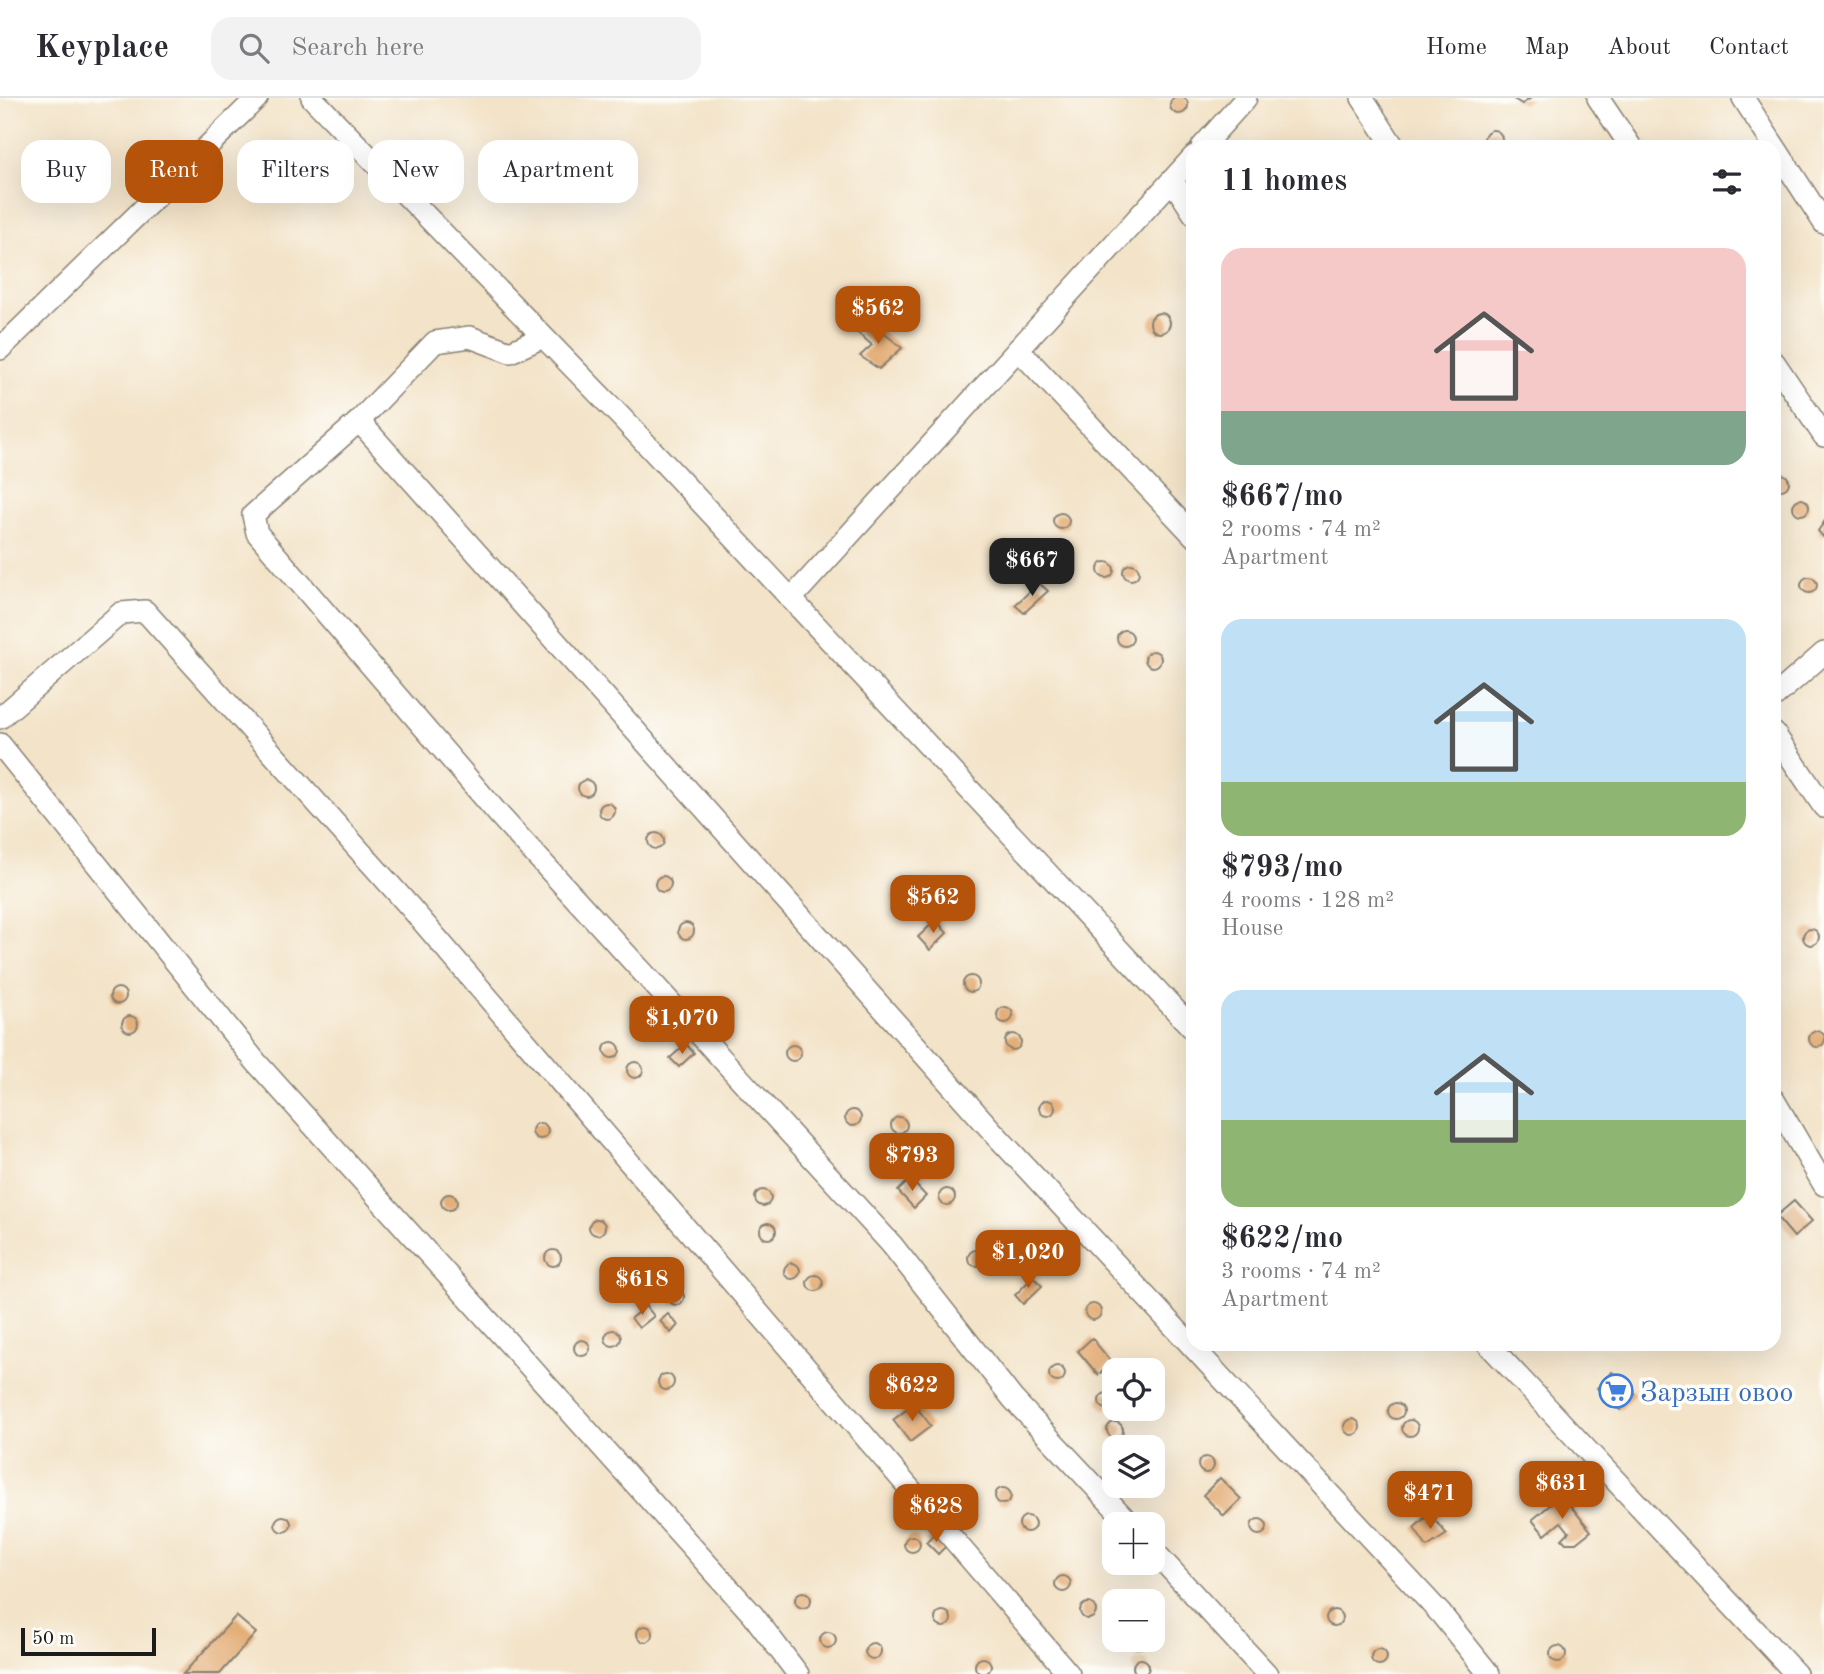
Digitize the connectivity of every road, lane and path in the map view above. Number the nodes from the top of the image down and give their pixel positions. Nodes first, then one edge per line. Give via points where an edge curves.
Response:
1 (257, 98) edge
2 (312, 98) edge
3 (1246, 98) edge
4 (1362, 98) edge
5 (1598, 98) edge
6 (1743, 98) edge
7 (1208, 140) edge
8 (1389, 140) edge
9 (1626, 140) edge
10 (1770, 140) edge
11 (1781, 157) edge
12 (1186, 165) edge
13 (1172, 180) junction
14 (1186, 202) edge
15 (1824, 223) edge
16 (543, 337) junction
17 (0, 349) edge
18 (1018, 349) junction
19 (1781, 372) edge
20 (359, 421) junction
21 (1824, 436) edge
22 (1186, 528) edge
23 (791, 599) junction
24 (1824, 653) edge
25 (1781, 691) edge
26 (0, 718) edge
27 (1781, 743) edge
28 (0, 744) edge
29 (1824, 807) edge
30 (1186, 1021) edge
31 (1781, 1112) edge
32 (1824, 1185) edge
33 (1186, 1340) edge
34 (1196, 1351) edge
35 (1495, 1351) edge
36 (1119, 1512) edge
37 (1165, 1563) edge
38 (798, 1674) edge
39 (1069, 1674) edge
40 (1267, 1674) edge
41 (1489, 1674) edge
42 (1796, 1674) edge

1 - 17 street
2 - 16 street
3 - 7 street
4 - 8 street
5 - 9 street
6 - 10 street
11 - 15 street
12 - 13 street
13 - 14 street
13 - 18 street
16 - 20 street via 510,352 470,337 435,342
16 - 23 street
18 - 22 street
18 - 23 street
19 - 21 street
20 - 33 street via 993,1132
20 - 36 street via 253,515 257,533 500,816 891,1245 1013,1399
23 - 30 street
24 - 25 street
26 - 39 street via 121,614 145,611 410,907
27 - 29 street
28 - 38 street via 256,1062 753,1615
31 - 32 street
34 - 41 street via 1440,1614
35 - 42 street
37 - 40 street

